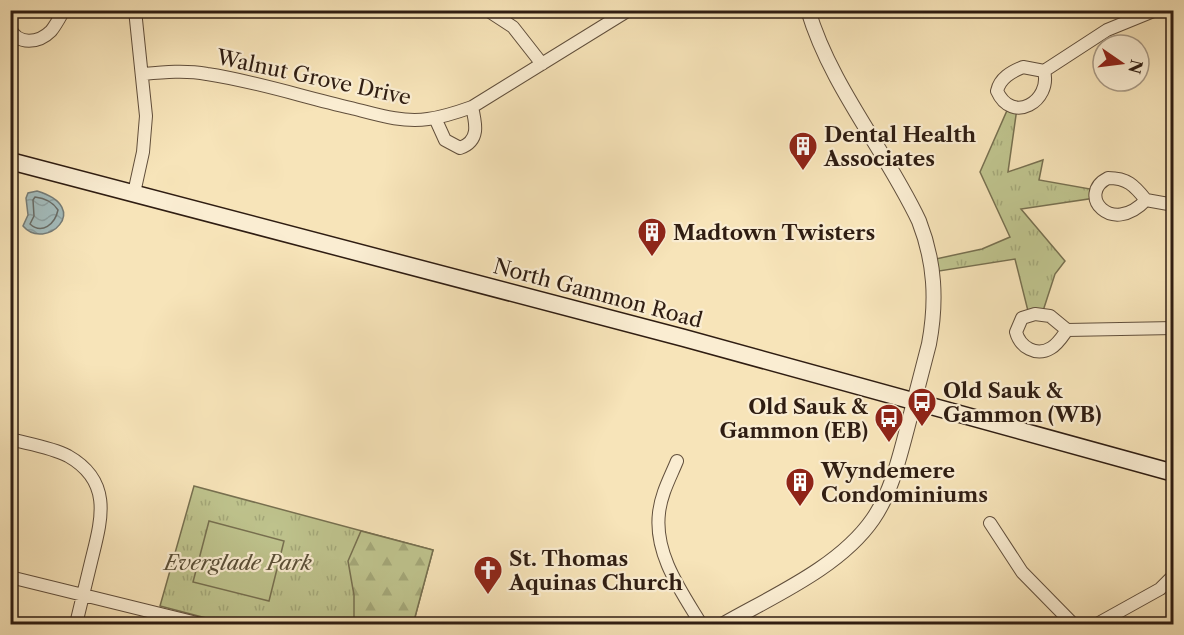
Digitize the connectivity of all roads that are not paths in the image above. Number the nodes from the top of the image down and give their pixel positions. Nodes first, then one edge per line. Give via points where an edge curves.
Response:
1 (64, 10) edge
2 (135, 10) edge
3 (487, 10) edge
4 (629, 10) edge
5 (808, 10) edge
6 (1156, 10) edge
7 (10, 28) edge
8 (542, 64) junction
9 (1044, 71) dead end
10 (143, 74) junction
11 (472, 107) junction
12 (435, 118) junction
13 (10, 161) edge
14 (134, 193) junction
15 (1146, 200) dead end
16 (1173, 205) edge
17 (1173, 328) edge
18 (1068, 330) dead end
19 (914, 402) junction
20 (10, 439) edge
21 (678, 461) dead end
22 (1173, 473) edge
23 (990, 522) dead end
24 (1173, 575) edge
25 (10, 577) edge
26 (84, 594) junction
27 (76, 624) edge
28 (201, 624) edge
29 (701, 624) edge
30 (724, 624) edge
31 (1073, 624) edge
32 (1097, 624) edge

1 - 7 street via 51,31 35,40 23,40
2 - 10 street
3 - 8 street via 513,27
4 - 8 street, Walnut Grove Drive
5 - 19 street via 831,68 911,204 928,247 934,308
6 - 9 street via 1107,30
8 - 11 street, Walnut Grove Drive
10 - 12 street, Walnut Grove Drive via 205,73 374,114 402,119
10 - 14 street via 146,136
11 - 12 street, Walnut Grove Drive
11 - 12 street via 476,131 473,140 460,148 445,140
13 - 14 main road, North Gammon Road
14 - 19 main road, North Gammon Road
15 - 16 street
17 - 18 street
19 - 22 main road, North Gammon Road
19 - 30 street via 885,496 860,535 816,571
20 - 26 street via 68,456 86,471 97,488 102,504 101,526
21 - 29 street via 661,500 659,530 670,570
23 - 31 street via 1022,572
24 - 32 street via 1160,589
25 - 26 street
26 - 27 street
26 - 28 street

